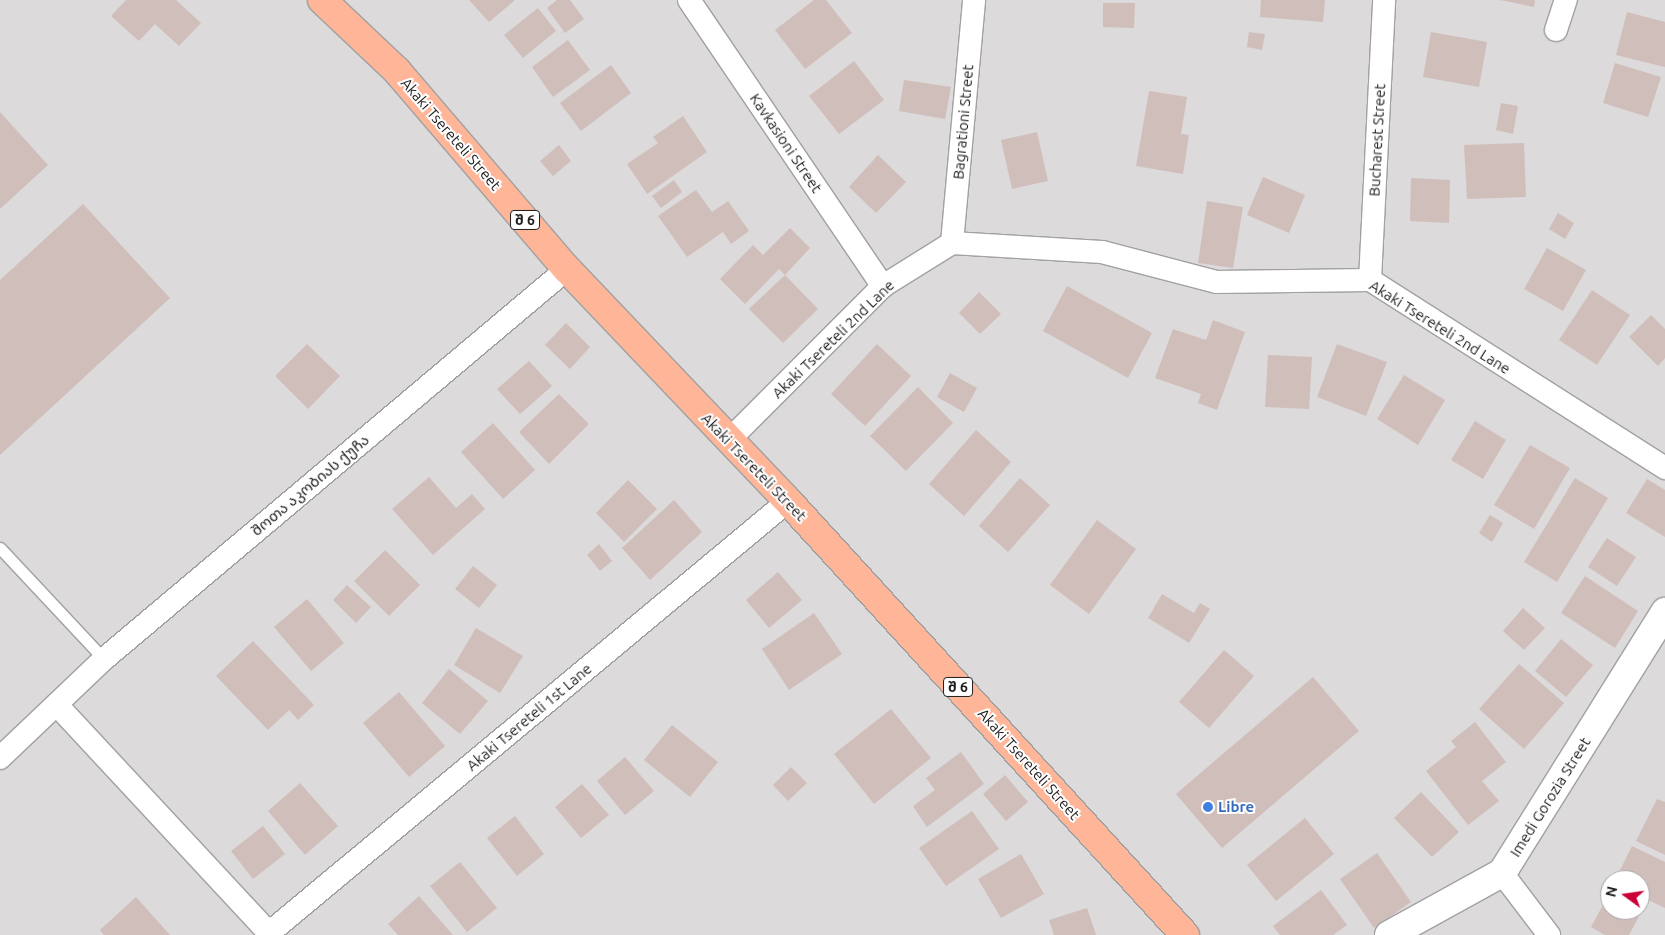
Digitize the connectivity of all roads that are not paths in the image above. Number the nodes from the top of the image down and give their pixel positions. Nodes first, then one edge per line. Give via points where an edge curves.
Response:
1 (322, 0) edge
2 (689, 0) edge
3 (974, 0) edge
4 (1384, 0) edge
5 (1566, 0) edge
6 (1556, 30) dead end
7 (952, 243) junction
8 (567, 269) junction
9 (1370, 280) junction
10 (883, 286) junction
11 (728, 441) junction
12 (1665, 468) edge
13 (788, 501) junction
14 (0, 548) edge
15 (1665, 612) edge
16 (104, 659) junction
17 (57, 705) junction
18 (0, 758) edge
19 (1502, 873) junction
20 (270, 934) edge
21 (1185, 935) edge
22 (1389, 935) edge
23 (1549, 935) edge

1 - 8 main road, Akaki Tsereteli Street / შ 6 via 397,71
2 - 10 street, Kavkasioni Street
3 - 7 street, Bagrationi Street
4 - 9 street, Bucharest Street
5 - 6 street
7 - 9 street, Akaki Tsereteli 2nd Lane via 1102,252 1216,282
7 - 10 street, Akaki Tsereteli 2nd Lane
8 - 11 main road, Akaki Tsereteli Street / შ 6
8 - 16 street, შოთა აკობიას ქუჩა
9 - 12 street, Akaki Tsereteli 2nd Lane
10 - 11 street, Akaki Tsereteli 2nd Lane
11 - 13 main road, Akaki Tsereteli Street / შ 6
13 - 20 street, Akaki Tsereteli 1st Lane
13 - 21 main road, Akaki Tsereteli Street / შ 6
14 - 16 lane
15 - 19 street, Imedi Gorozia Street
16 - 17 street, შოთა აკობიას ქუჩა
17 - 18 street, შოთა აკობიას ქუჩა
17 - 20 street
19 - 22 street, Imedi Gorozia Street
19 - 23 street

